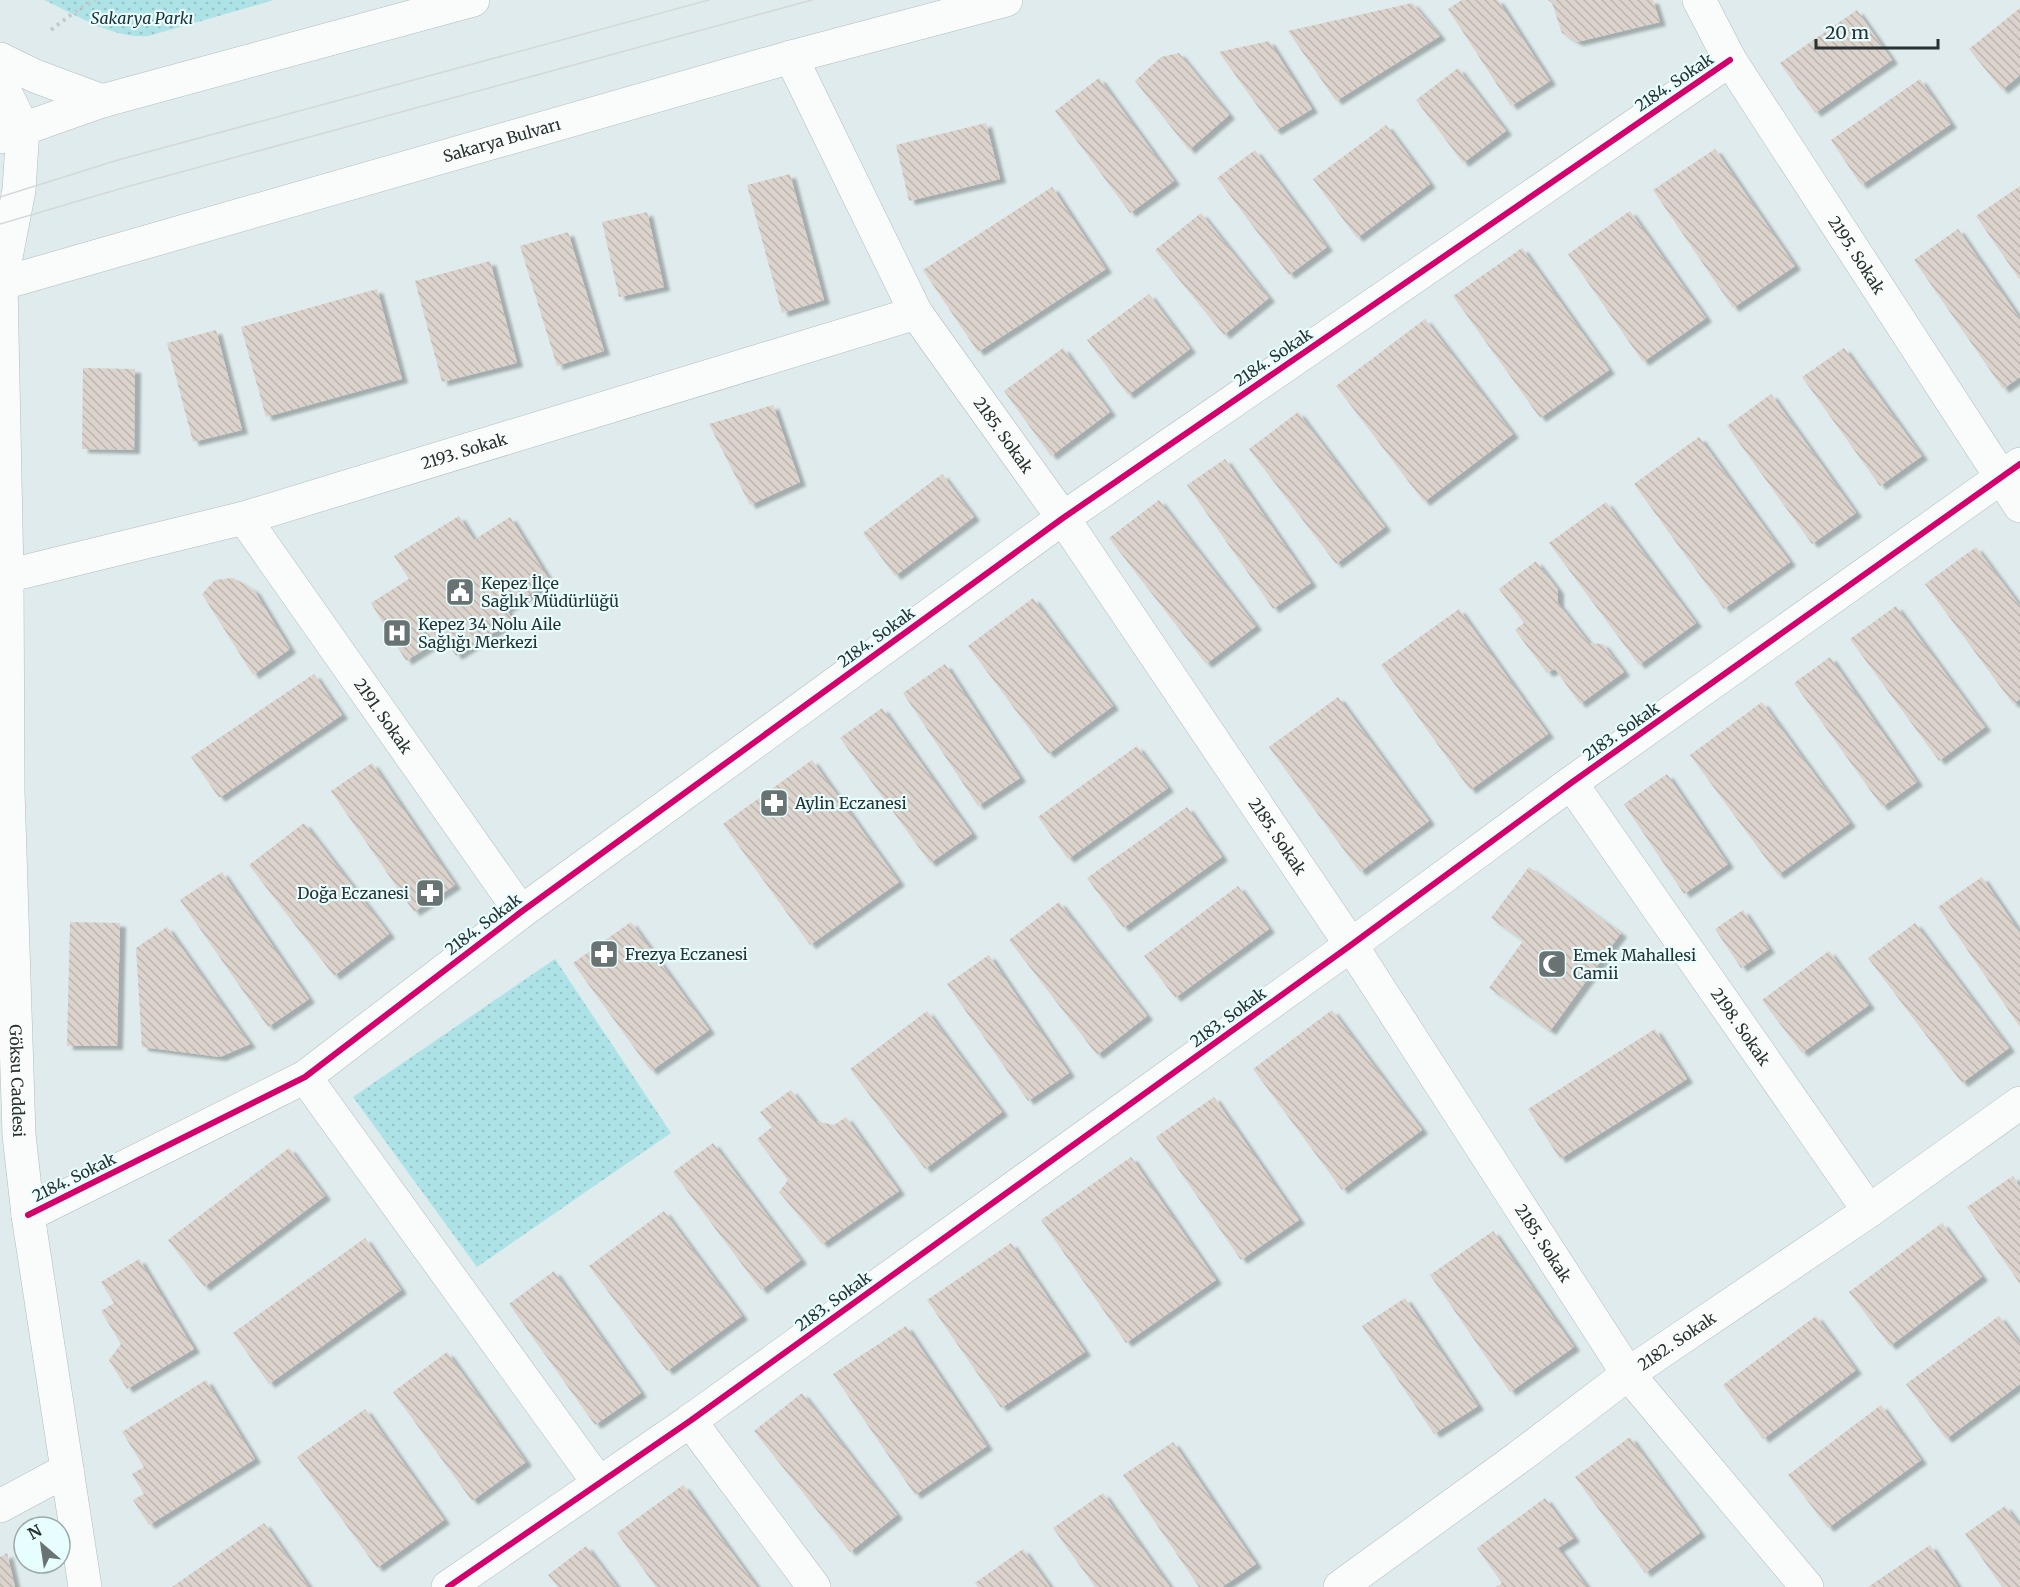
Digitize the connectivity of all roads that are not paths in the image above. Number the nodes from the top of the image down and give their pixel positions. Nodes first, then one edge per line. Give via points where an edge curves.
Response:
1 (473, 0) edge
2 (1006, 0) edge
3 (1699, 0) edge
4 (791, 57) junction
5 (0, 59) edge
6 (1730, 60) junction
7 (0, 82) edge
8 (102, 101) junction
9 (12, 133) edge
10 (0, 283) edge
11 (916, 313) junction
12 (2011, 470) edge
13 (2020, 506) edge
14 (244, 518) junction
15 (1063, 518) junction
16 (7, 576) junction
17 (1571, 783) junction
18 (4, 793) edge
19 (521, 912) junction
20 (1351, 945) junction
21 (305, 1077) junction
22 (2020, 1103) edge
23 (9, 1140) edge
24 (1869, 1211) junction
25 (28, 1215) junction
26 (1628, 1374) junction
27 (690, 1421) junction
28 (67, 1470) junction
29 (598, 1482) junction
30 (0, 1506) edge
31 (85, 1587) edge
32 (448, 1587) edge
33 (814, 1587) edge
34 (1340, 1587) edge
35 (1807, 1587) edge

1 - 8 street
2 - 4 street, Sakarya Bulvarı
3 - 6 street, 2195. Sokak
4 - 10 street, Sakarya Bulvarı
4 - 11 street, 2185. Sokak
5 - 8 street
6 - 12 street, 2195. Sokak
6 - 15 street, 2184. Sokak
7 - 9 street
8 - 9 street
9 - 10 street, Göksu Caddesi via 19,190
10 - 16 street, Göksu Caddesi
11 - 14 street, 2193. Sokak
11 - 15 street, 2185. Sokak
12 - 13 street, 2195. Sokak
12 - 17 street, 2183. Sokak
14 - 16 street, 2193. Sokak
14 - 19 street, 2191. Sokak
15 - 19 street, 2184. Sokak
15 - 20 street, 2185. Sokak
16 - 18 street, Göksu Caddesi
17 - 20 street, 2183. Sokak
17 - 24 street, 2198. Sokak
18 - 23 street, Göksu Caddesi
19 - 21 street, 2184. Sokak
20 - 26 street, 2185. Sokak
20 - 27 street, 2183. Sokak
21 - 25 street, 2184. Sokak
21 - 29 street
22 - 24 street, 2182. Sokak
23 - 25 street, Göksu Caddesi
24 - 26 street, 2182. Sokak
25 - 28 street, Göksu Caddesi
26 - 34 street, 2182. Sokak
26 - 35 street, 2185. Sokak
27 - 29 street, 2183. Sokak
27 - 33 street
28 - 30 street
28 - 31 street, Göksu Caddesi
29 - 32 street, 2183. Sokak

